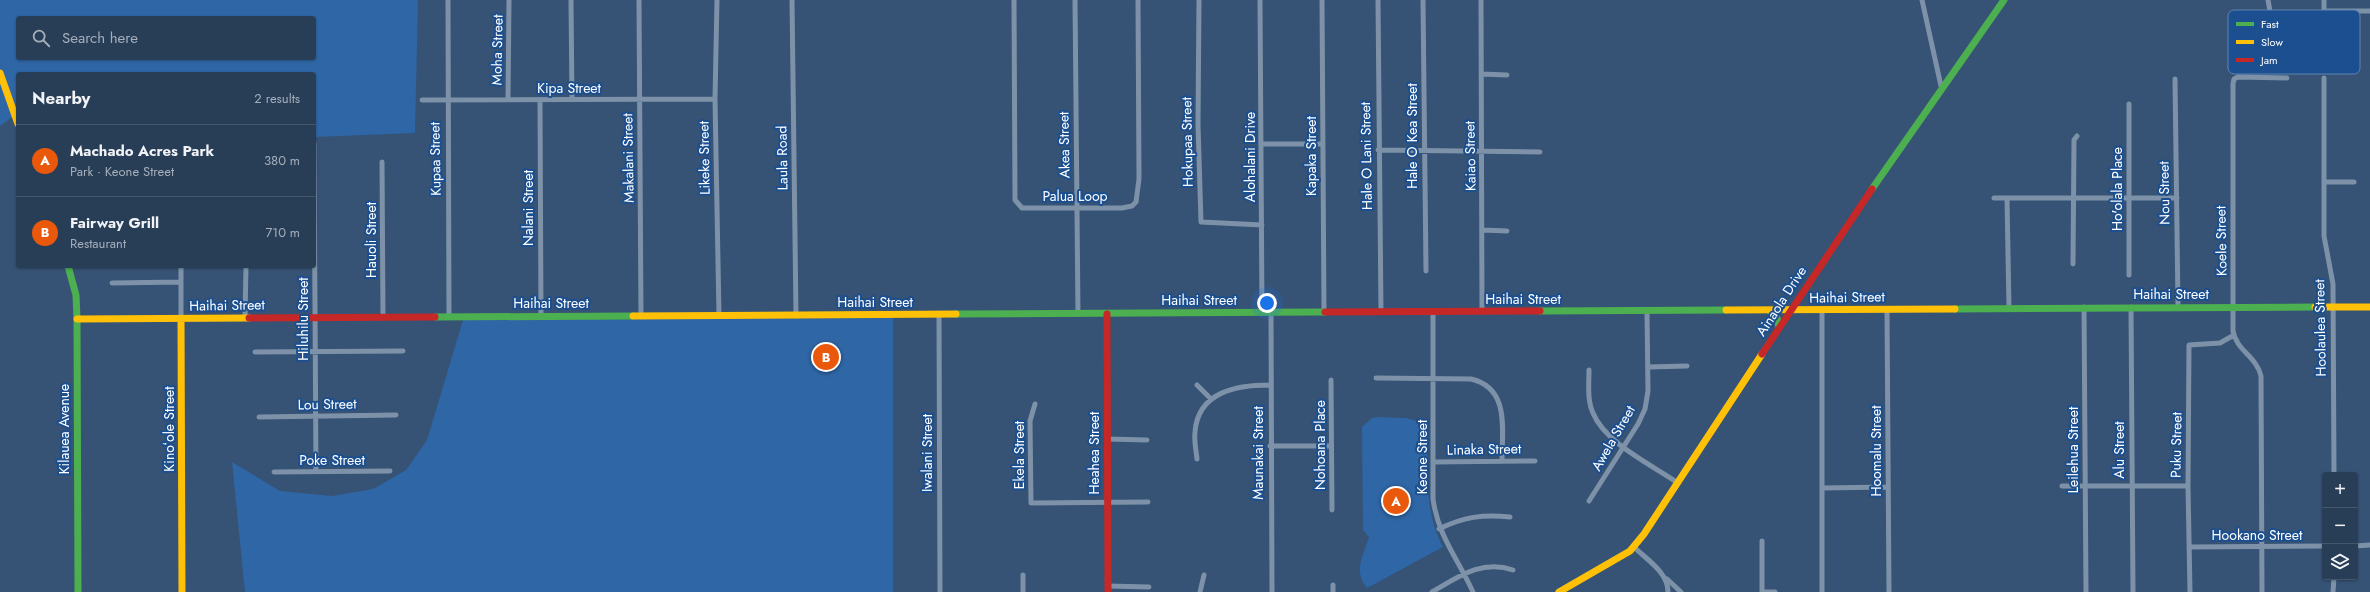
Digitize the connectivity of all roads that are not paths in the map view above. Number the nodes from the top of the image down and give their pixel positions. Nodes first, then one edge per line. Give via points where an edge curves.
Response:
1 (448, 0) edge
2 (509, 0) edge
3 (571, 0) edge
4 (639, 0) edge
5 (717, 0) edge
6 (792, 0) edge
7 (1014, 0) edge
8 (1075, 0) edge
9 (1138, 0) edge
10 (1199, 0) edge
11 (1260, 0) edge
12 (1322, 0) edge
13 (1378, 0) edge
14 (1424, 0) edge
15 (1481, 0) edge
16 (1922, 0) edge
17 (2004, 0) edge
18 (2268, 0) edge
19 (2270, 10) edge
20 (1481, 74) junction
21 (1507, 75) dead end
22 (1, 77) edge
23 (2287, 78) dead end
24 (2324, 78) dead end
25 (2175, 79) dead end
26 (1941, 86) junction
27 (715, 99) junction
28 (422, 100) dead end
29 (446, 100) junction
30 (508, 100) junction
31 (540, 100) junction
32 (572, 100) junction
33 (639, 100) junction
34 (2129, 104) dead end
35 (16, 118) edge
36 (2077, 136) dead end
37 (1262, 144) junction
38 (1322, 144) junction
39 (1378, 150) junction
40 (1424, 152) junction
41 (1482, 152) junction
42 (1540, 152) dead end
43 (382, 162) dead end
44 (2324, 182) junction
45 (2354, 182) dead end
46 (1994, 198) dead end
47 (2007, 198) junction
48 (2074, 198) junction
49 (2129, 198) junction
50 (2176, 198) junction
51 (1077, 208) junction
52 (1262, 226) junction
53 (1483, 230) junction
54 (1507, 231) dead end
55 (2074, 264) dead end
56 (69, 268) edge
57 (180, 268) edge
58 (246, 268) edge
59 (315, 268) edge
60 (1426, 271) dead end
61 (2129, 275) dead end
62 (181, 282) junction
63 (112, 283) dead end
64 (2084, 307) junction
65 (2131, 307) junction
66 (2178, 307) junction
67 (2233, 307) junction
68 (2333, 307) junction
69 (2370, 307) edge
70 (2009, 308) junction
71 (1822, 310) junction
72 (1887, 310) junction
73 (1770, 311) junction
74 (1789, 311) junction
75 (1381, 312) junction
76 (1433, 312) junction
77 (1482, 312) junction
78 (1647, 312) junction
79 (1262, 313) junction
80 (1271, 313) junction
81 (1324, 313) junction
82 (1078, 314) junction
83 (1107, 314) junction
84 (938, 315) junction
85 (642, 316) junction
86 (719, 316) junction
87 (796, 316) junction
88 (315, 317) junction
89 (449, 317) junction
90 (541, 317) junction
91 (246, 318) junction
92 (383, 318) junction
93 (181, 319) junction
94 (77, 320) junction
95 (1778, 327) junction
96 (2234, 335) junction
97 (404, 351) dead end
98 (256, 352) dead end
99 (315, 352) junction
100 (1648, 366) junction
101 (1687, 366) dead end
102 (1589, 370) dead end
103 (1376, 378) dead end
104 (1433, 378) junction
105 (1331, 380) dead end
106 (1197, 385) dead end
107 (1270, 385) junction
108 (1211, 400) junction
109 (1035, 404) dead end
110 (396, 415) dead end
111 (259, 417) dead end
112 (315, 417) junction
113 (1107, 439) junction
114 (1147, 440) dead end
115 (1270, 446) junction
116 (1331, 446) junction
117 (1623, 446) junction
118 (1197, 459) dead end
119 (1502, 461) junction
120 (1535, 461) dead end
121 (1434, 462) junction
122 (390, 471) dead end
123 (274, 472) dead end
124 (316, 472) junction
125 (2334, 472) edge
126 (1678, 482) junction
127 (2062, 486) dead end
128 (2085, 486) junction
129 (2131, 486) junction
130 (2188, 486) junction
131 (1888, 487) junction
132 (1822, 488) junction
133 (1589, 501) dead end
134 (1108, 502) junction
135 (1148, 502) dead end
136 (1332, 510) dead end
137 (1510, 517) dead end
138 (1439, 529) junction
139 (1762, 542) dead end
140 (2370, 545) edge
141 (2322, 546) edge
142 (2358, 546) edge
143 (1634, 547) junction
144 (2190, 547) junction
145 (2262, 547) junction
146 (1513, 570) dead end
147 (1465, 574) junction
148 (1023, 575) dead end
149 (1204, 575) dead end
150 (1666, 578) junction
151 (2334, 580) edge
152 (1333, 585) dead end
153 (1149, 587) dead end
154 (1108, 589) edge
155 (78, 592) edge
156 (182, 592) edge
157 (940, 592) edge
158 (1023, 592) edge
159 (1200, 592) edge
160 (1272, 592) edge
161 (1333, 592) edge
162 (1432, 592) edge
163 (1473, 592) edge
164 (1559, 592) edge
165 (1668, 592) edge
166 (1681, 592) edge
167 (1762, 592) edge
168 (1776, 592) edge
169 (1822, 592) edge
170 (1889, 592) edge
171 (2086, 592) edge
172 (2133, 592) edge
173 (2190, 592) edge
174 (2262, 592) edge
175 (2333, 592) edge

1 - 29 street, Kupaa Street
2 - 30 street, Moha Street
3 - 32 street
4 - 33 street, Makalani Street
5 - 27 street, Likeke Street
6 - 87 street, Laula Road
7 - 51 street, Palua Loop via 1015,200 1022,208
8 - 51 street, Akea Street
9 - 51 street, Palua Loop via 1138,196 1132,206 1122,208
10 - 52 street, Hokupaa Street via 1198,124 1201,222
11 - 37 street, Alohalani Drive
12 - 38 street, Kapaka Street
13 - 39 street, Hale O Lani Street
14 - 40 street, Hale O Kea Street
15 - 20 street, Kaiao Street
16 - 26 street
17 - 26 street, Ainaola Drive
18 - 19 street
20 - 21 street
20 - 41 street, Kaiao Street
22 - 35 street
23 - 67 street, Koele Street via 2238,77 2233,82
24 - 44 street, Hoolaulea Street
25 - 50 street, Nou Street
26 - 74 street, Ainaola Drive
27 - 33 street, Kipa Street
27 - 86 street, Likeke Street
28 - 29 street, Kipa Street
29 - 30 street, Kipa Street
29 - 89 street, Kupaa Street
30 - 31 street, Kipa Street
31 - 32 street, Kipa Street
31 - 90 street, Nalani Street
32 - 33 street, Kipa Street
33 - 85 street, Makalani Street
34 - 49 street, Ho'olala Place
36 - 48 street via 2074,140
37 - 38 street
37 - 52 street, Alohalani Drive
38 - 81 street, Kapaka Street
39 - 40 street
39 - 75 street, Hale O Lani Street
40 - 41 street
40 - 60 street, Hale O Kea Street
41 - 42 street
41 - 53 street, Kaiao Street
43 - 92 street, Hauoli Street
44 - 45 street
44 - 68 street, Hoolaulea Street via 2325,243 2332,278
46 - 47 street
47 - 48 street
47 - 70 street
48 - 49 street
48 - 55 street
49 - 50 street
49 - 61 street, Ho'olala Place
50 - 66 street, Nou Street
51 - 82 street, Akea Street
52 - 79 street, Alohalani Drive
53 - 54 street
53 - 77 street, Kaiao Street
56 - 94 street, Kilauea Avenue via 76,295
57 - 62 street, Kinoʻole Street
58 - 91 street
59 - 88 street, Hiluhilu Street
62 - 63 street
62 - 93 street, Kinoʻole Street
64 - 65 street, Haihai Street
64 - 70 street, Haihai Street
64 - 128 street, Leilehua Street
65 - 66 street, Haihai Street
65 - 129 street, Alu Street
66 - 67 street, Haihai Street
67 - 68 street, Haihai Street
67 - 96 street, Koele Street
68 - 69 street, Haihai Street
68 - 125 street, Hoolaulea Street
70 - 72 street, Haihai Street
71 - 72 street, Haihai Street
71 - 74 street, Haihai Street
71 - 132 street
72 - 131 street, Hoomalu Street
73 - 74 street, Haihai Street
73 - 78 street, Haihai Street
73 - 95 street via 1776,318
74 - 95 street, Ainaola Drive
75 - 76 street, Haihai Street
75 - 81 street, Haihai Street
76 - 77 street, Haihai Street
76 - 104 street, Keone Street
77 - 78 street, Haihai Street
78 - 100 street, Awela Street
79 - 80 street, Haihai Street
79 - 83 street, Haihai Street
80 - 81 street, Haihai Street
80 - 107 street, Maunakai Street
82 - 83 street, Haihai Street
82 - 84 street, Haihai Street
83 - 113 street, Heahea Street
84 - 87 street, Haihai Street
84 - 157 street, Iwalani Street
85 - 86 street, Haihai Street
85 - 90 street, Haihai Street
86 - 87 street, Haihai Street
88 - 91 street, Haihai Street
88 - 92 street, Haihai Street
88 - 99 street, Hiluhilu Street
89 - 90 street, Haihai Street
89 - 92 street, Haihai Street
91 - 93 street, Haihai Street
93 - 94 street, Haihai Street
93 - 156 street, Kinoʻole Street
94 - 155 street, Kilauea Avenue
95 - 126 street, Ainaola Drive
96 - 130 street, Puku Street via 2220,343 2190,344
96 - 145 street via 2237,343 2256,363 2261,376
97 - 99 street
98 - 99 street
99 - 112 street, Hiluhilu Street
100 - 101 street
100 - 117 street, Awela Street via 1645,409
102 - 117 street via 1589,400 1592,412 1606,434
103 - 104 street
104 - 119 street via 1470,379 1484,383 1494,392 1502,412
104 - 121 street, Keone Street
105 - 116 street, Nohoana Place
106 - 108 street
107 - 108 street via 1237,386
107 - 115 street, Maunakai Street
108 - 118 street via 1196,424
109 - 134 street, Ekela Street via 1030,421 1031,503
110 - 112 street, Lou Street
111 - 112 street, Lou Street
112 - 124 street, Hiluhilu Street
113 - 114 street
113 - 134 street, Heahea Street
115 - 116 street
115 - 160 street, Maunakai Street
116 - 136 street, Nohoana Place
117 - 126 street
117 - 133 street, Awela Street
119 - 120 street, Linaka Street
119 - 121 street, Linaka Street
121 - 138 street, Keone Street via 1433,499
122 - 124 street, Poke Street
123 - 124 street, Poke Street
126 - 143 street, Ainaola Drive
127 - 128 street
128 - 129 street
128 - 171 street, Leilehua Street
129 - 130 street
129 - 172 street, Alu Street
130 - 144 street, Puku Street
131 - 132 street
131 - 170 street, Hoomalu Street
132 - 169 street
134 - 135 street
134 - 154 street, Heahea Street
137 - 138 street via 1478,515
138 - 147 street, Keone Street
139 - 167 street
140 - 142 street
141 - 145 street, Hookano Street
143 - 150 street
143 - 164 street, Ainaola Drive via 1610,564
144 - 145 street, Hookano Street
144 - 173 street, Puku Street
145 - 174 street
146 - 147 street via 1489,565
147 - 162 street
147 - 163 street, Keone Street
148 - 158 street
149 - 159 street
150 - 165 street
150 - 166 street
151 - 175 street
152 - 161 street
153 - 154 street
167 - 168 street

